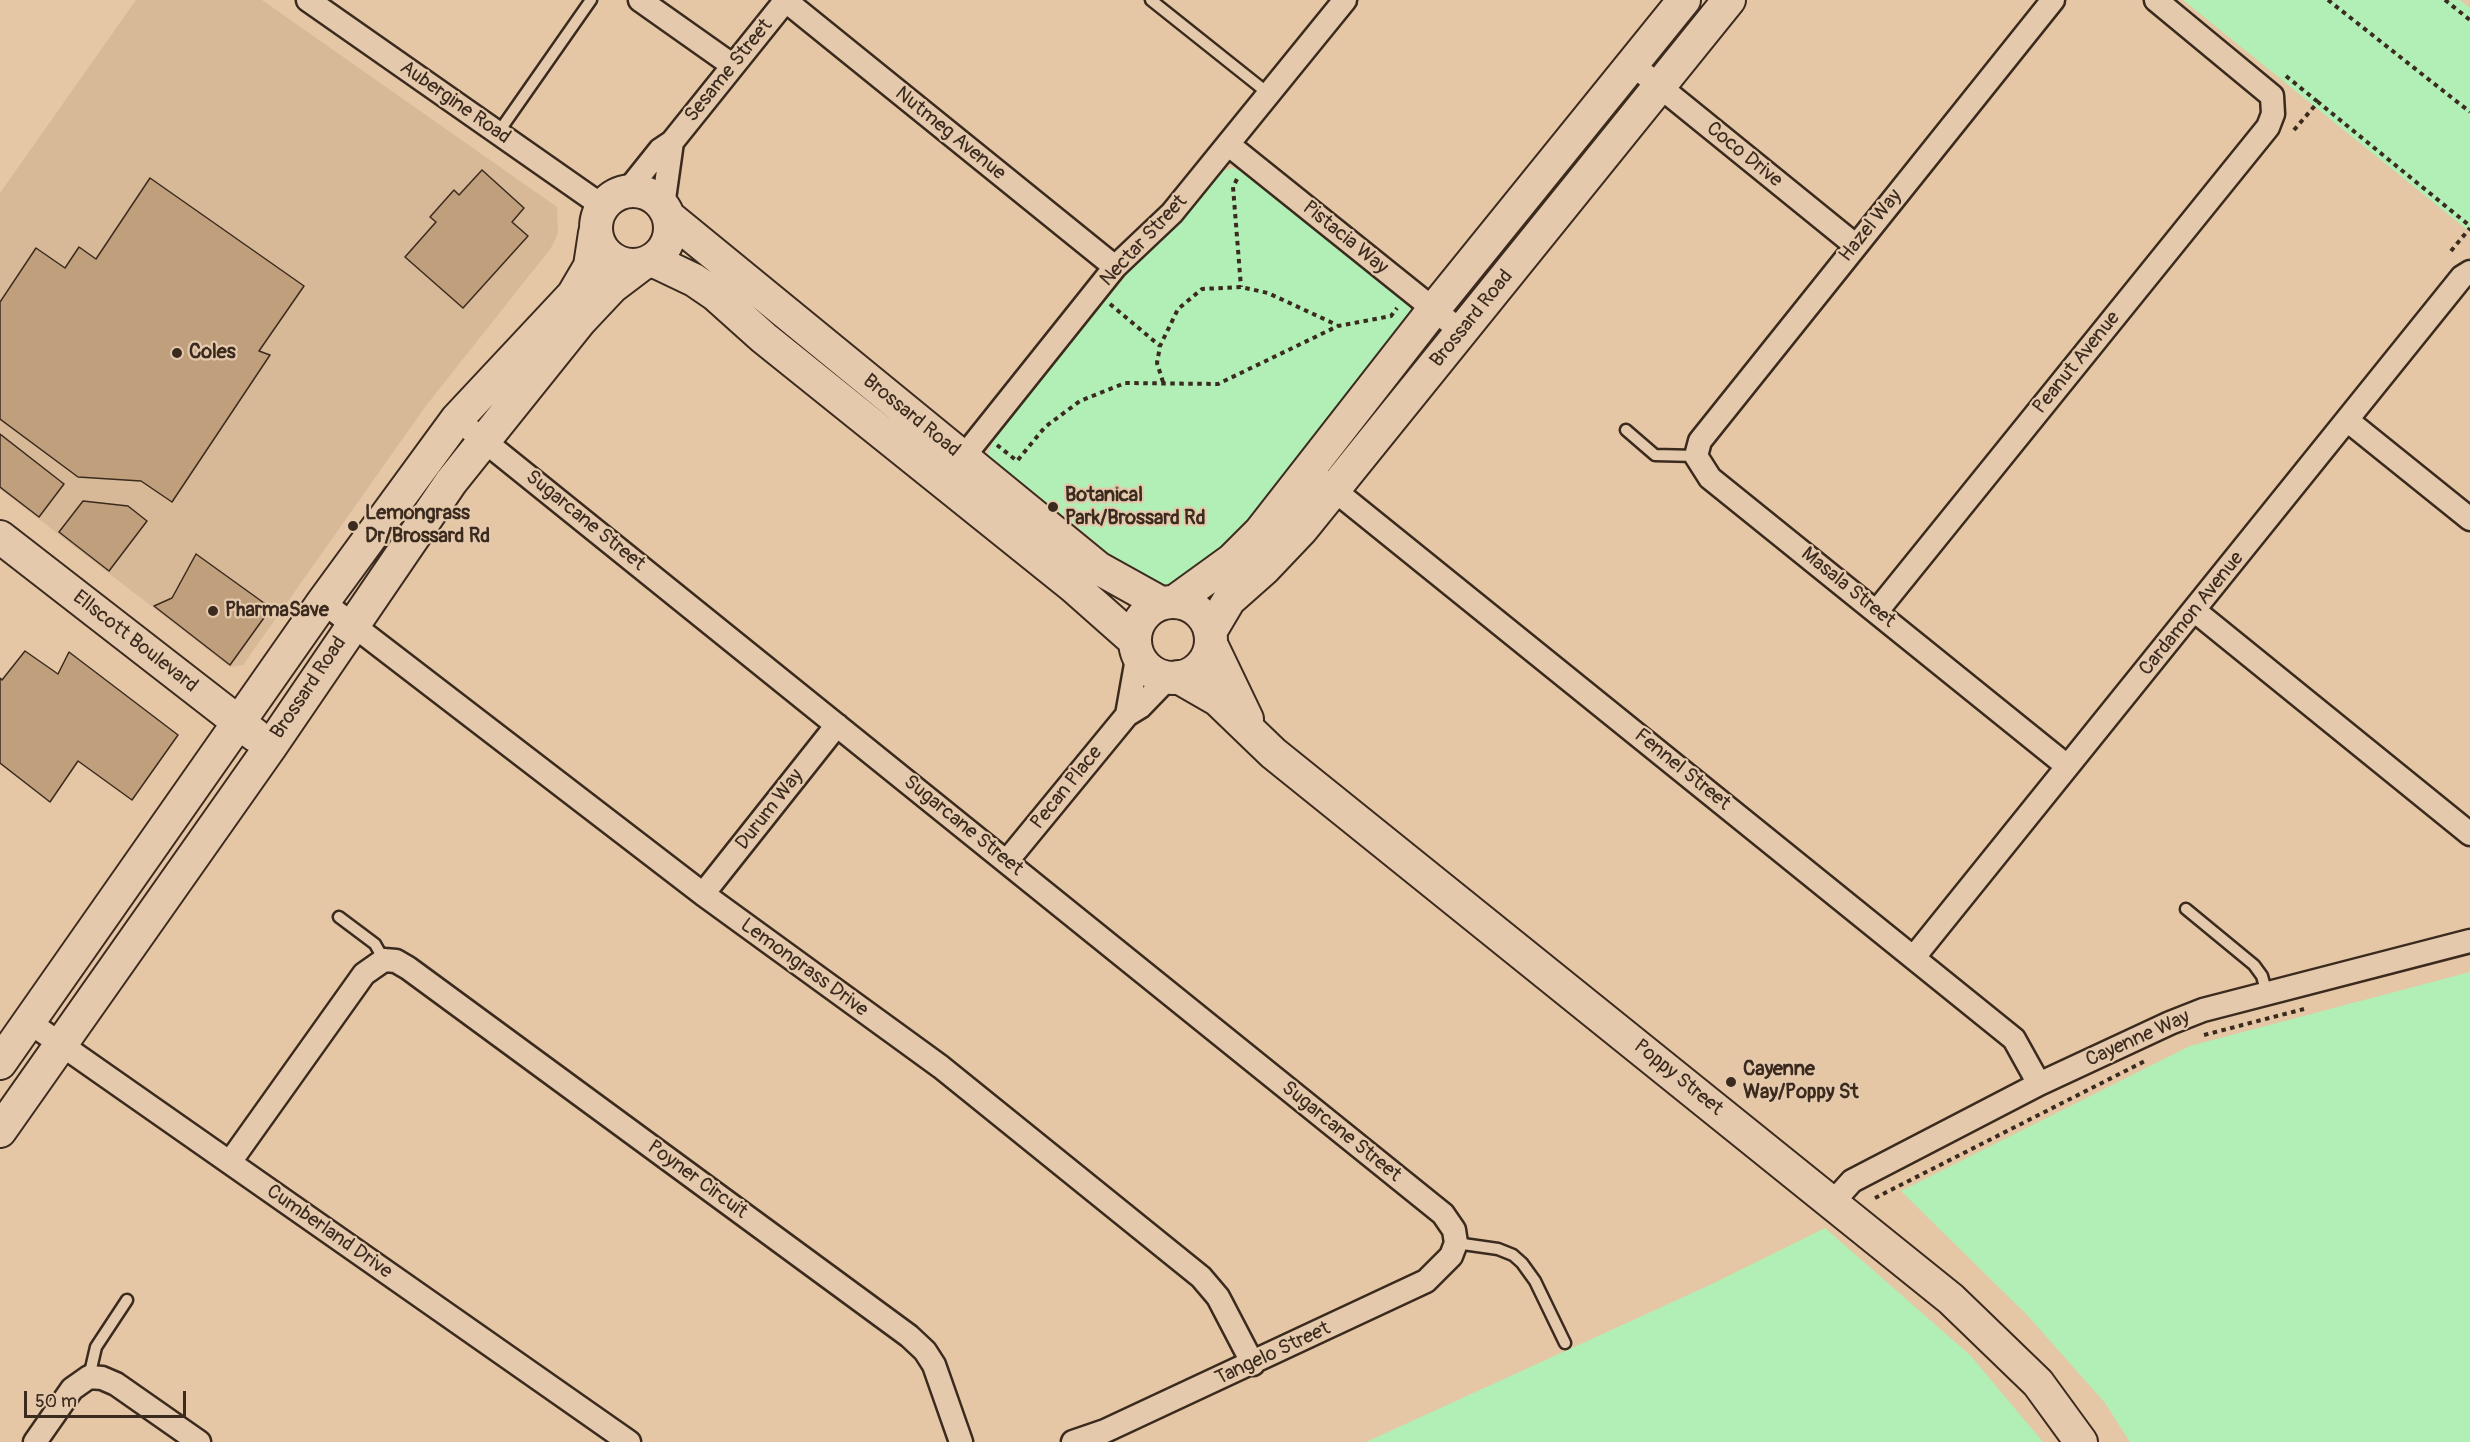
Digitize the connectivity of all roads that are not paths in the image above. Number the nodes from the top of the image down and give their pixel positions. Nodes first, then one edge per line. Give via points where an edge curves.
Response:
1 (308, 0) edge
2 (591, 0) edge
3 (640, 0) edge
4 (786, 0) edge
5 (1151, 0) edge
6 (1345, 0) edge
7 (1684, 0) edge
8 (1729, 0) edge
9 (2053, 0) edge
10 (2156, 0) edge
11 (1632, 64) junction
12 (732, 65) junction
13 (1659, 86) junction
14 (1269, 94) junction
15 (498, 133) junction
16 (672, 142) junction
17 (1229, 145) junction
18 (628, 190) junction
19 (666, 211) junction
20 (598, 219) junction
21 (1856, 245) junction
22 (646, 262) junction
23 (1115, 267) junction
24 (2470, 272) edge
25 (1423, 300) junction
26 (1462, 332) junction
27 (457, 419) junction
28 (2347, 420) junction
29 (1626, 430) dead end
30 (484, 440) junction
31 (1696, 456) junction
32 (963, 458) junction
33 (1309, 470) junction
34 (943, 482) junction
35 (1334, 489) junction
36 (2470, 519) edge
37 (0, 537) edge
38 (323, 602) junction
39 (1168, 602) junction
40 (1877, 611) junction
41 (2195, 611) junction
42 (352, 624) junction
43 (1210, 638) junction
44 (1136, 647) junction
45 (1173, 677) junction
46 (1127, 714) junction
47 (240, 723) junction
48 (837, 725) junction
49 (1255, 736) junction
50 (270, 746) junction
51 (2067, 766) junction
52 (2470, 834) edge
53 (1006, 861) junction
54 (703, 894) junction
55 (2186, 909) dead end
56 (339, 917) dead end
57 (2470, 941) edge
58 (1914, 957) junction
59 (384, 960) junction
60 (2267, 994) junction
61 (29, 1022) junction
62 (61, 1044) junction
63 (0, 1063) edge
64 (2038, 1084) junction
65 (0, 1131) edge
66 (230, 1162) junction
67 (1833, 1202) junction
68 (1456, 1243) junction
69 (127, 1300) dead end
70 (1565, 1343) dead end
71 (1253, 1364) junction
72 (89, 1377) junction
73 (35, 1442) edge
74 (199, 1442) edge
75 (629, 1442) edge
76 (961, 1442) edge
77 (1073, 1442) edge
78 (2081, 1442) edge

1 - 15 street, Aubergine Road
2 - 15 lane
3 - 12 street
4 - 12 street, Sesame Street
4 - 23 street, Nutmeg Avenue
5 - 14 lane
6 - 14 street, Nectar Street
7 - 11 street, Brossard Road
8 - 13 street, Brossard Road
9 - 21 street, Hazel Way
10 - 40 street, Peanut Avenue via 2272,96 2273,114 2268,127
11 - 13 street, Coco Drive
11 - 25 street, Brossard Road
12 - 16 street, Sesame Street
13 - 21 street, Coco Drive
13 - 26 street, Brossard Road
14 - 17 street, Nectar Street
15 - 20 street, Aubergine Road
16 - 18 street, Sesame Street via 660,150
16 - 19 street, Sesame Street
17 - 23 street, Nectar Street via 1172,213
17 - 25 street, Pistacia Way
18 - 19 street via 654,197
18 - 20 street via 619,193
19 - 22 street via 668,241 662,252
19 - 32 street, Brossard Road
20 - 22 street via 599,245 606,255 616,262
20 - 27 street, Brossard Road via 590,266 573,295
21 - 31 street, Hazel Way via 1700,441
22 - 30 street, Brossard Road via 612,287 580,321
22 - 34 street, Brossard Road via 694,280 716,296
23 - 32 street, Nectar Street
24 - 28 street, Cardamon Avenue
25 - 26 street, Pistacia Way
25 - 33 street, Brossard Road
26 - 35 street, Brossard Road
27 - 30 street, Sugarcane Street
27 - 38 street, Brossard Road
28 - 36 street
28 - 41 street, Cardamon Avenue
29 - 31 lane via 1655,455
30 - 42 street, Brossard Road
30 - 48 street, Sugarcane Street
31 - 40 street, Masala Street via 1710,477
32 - 34 street, Nectar Street
32 - 39 street, Brossard Road via 1098,568
33 - 35 street, Fennel Street
33 - 39 street, Brossard Road via 1260,532 1232,560
34 - 44 street, Brossard Road via 1074,587
35 - 43 street, Brossard Road via 1282,551 1229,600
35 - 58 street, Fennel Street
37 - 47 street, Ellscott Boulevard
38 - 42 street, Lemongrass Drive
38 - 47 street, Brossard Road
39 - 43 street via 1197,610
39 - 44 street via 1142,618
40 - 51 street, Masala Street
41 - 51 street, Cardamon Avenue
41 - 52 street
42 - 50 street, Brossard Road
42 - 54 street, Lemongrass Drive
43 - 45 street via 1200,666 1190,674
43 - 49 street, Poppy Street
44 - 45 street via 1150,670
44 - 46 street, Pecan Place
45 - 46 street, Pecan Place via 1140,708
45 - 49 street, Poppy Street via 1212,696
46 - 53 street, Pecan Place
47 - 50 street, Ellscott Boulevard
47 - 61 street, Brossard Road
48 - 53 street, Sugarcane Street
48 - 54 street, Durum Way
49 - 67 street, Poppy Street
50 - 62 street, Brossard Road
51 - 58 street, Cardamon Avenue
53 - 68 street, Sugarcane Street via 1443,1214 1454,1230
54 - 71 street, Lemongrass Drive via 941,1067 1201,1277 1218,1297
55 - 60 lane via 2254,965
56 - 59 lane via 375,944
57 - 60 street, Cayenne Way
58 - 64 street, Fennel Street via 2014,1039
59 - 66 street via 354,986
59 - 76 street, Poyner Circuit via 408,968 909,1336 934,1365
60 - 64 street, Cayenne Way via 2203,1010
61 - 62 street, Cumberland Drive
61 - 63 street, Brossard Road
62 - 65 street, Brossard Road
62 - 66 street, Cumberland Drive
64 - 67 street, Cayenne Way via 1852,1181
66 - 75 street, Cumberland Drive
67 - 78 street, Poppy Street via 1999,1342 2038,1383
68 - 70 lane via 1498,1249 1522,1263
68 - 71 street, Tangelo Street via 1451,1256 1426,1281
69 - 72 lane via 96,1347
71 - 77 street, Tangelo Street
72 - 73 street via 72,1389
72 - 74 street via 116,1384

